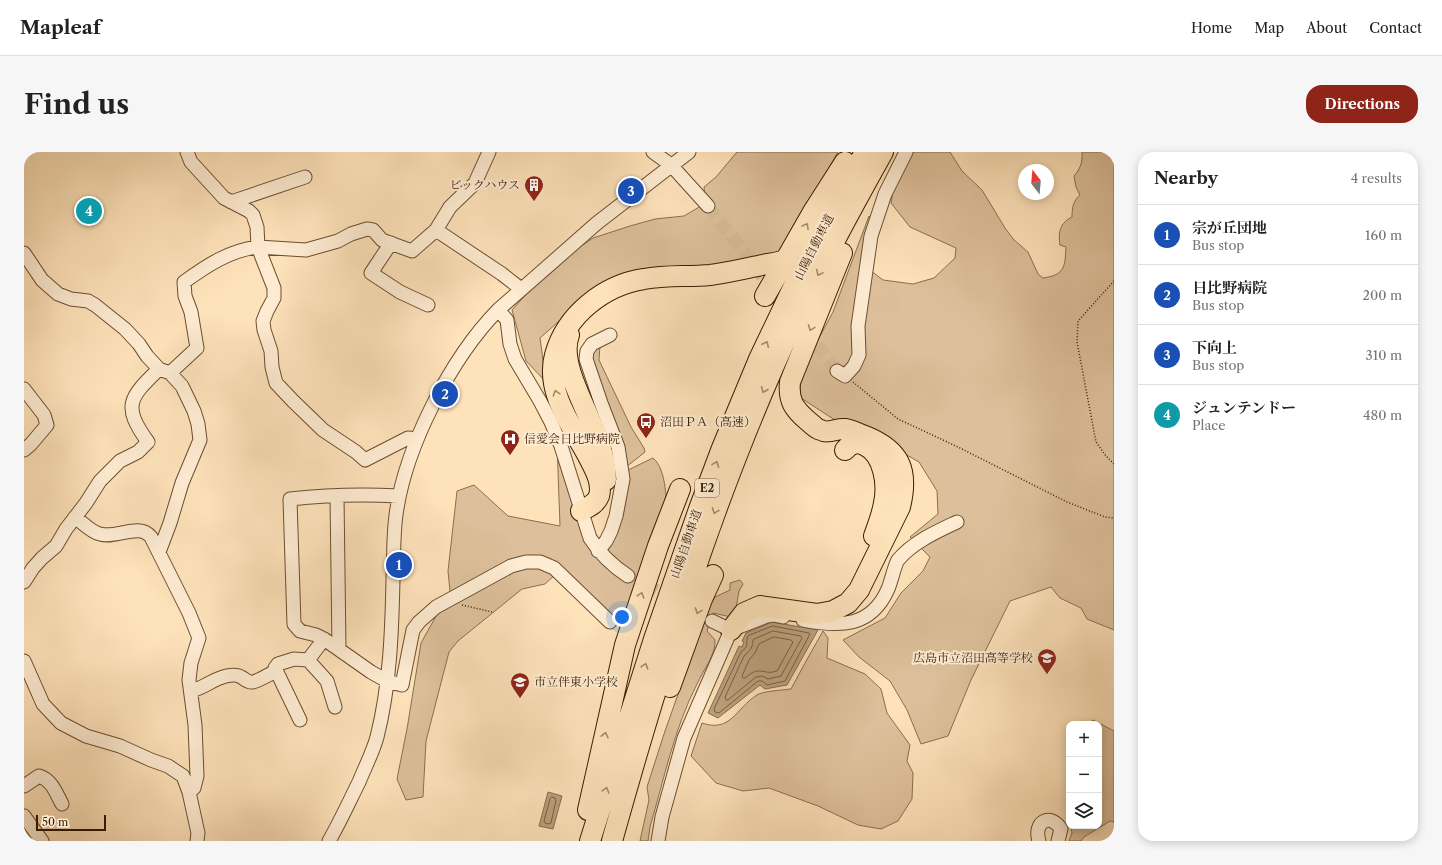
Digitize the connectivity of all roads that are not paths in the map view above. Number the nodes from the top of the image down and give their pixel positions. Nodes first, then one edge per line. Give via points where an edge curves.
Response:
1 (187, 152) edge
2 (489, 152) edge
3 (653, 152) edge
4 (688, 152) edge
5 (852, 152) edge
6 (865, 152) edge
7 (883, 152) edge
8 (891, 152) edge
9 (906, 152) edge
10 (671, 165) junction
11 (305, 177) dead end
12 (231, 202) junction
13 (708, 206) tunnel mouth
14 (436, 230) junction
15 (391, 243) junction
16 (258, 248) junction
17 (24, 253) edge
18 (787, 259) junction
19 (776, 279) junction
20 (522, 289) junction
21 (765, 296) dead end
22 (428, 305) dead end
23 (498, 310) junction
24 (610, 335) dead end
25 (164, 371) junction
26 (841, 374) road end
27 (24, 389) edge
28 (584, 405) junction
29 (565, 414) junction
30 (585, 431) junction
31 (417, 439) junction
32 (24, 450) edge
33 (845, 450) dead end
34 (890, 464) junction
35 (680, 489) dead end
36 (337, 496) junction
37 (399, 496) junction
38 (581, 511) junction
39 (75, 517) junction
40 (957, 522) dead end
41 (598, 551) junction
42 (159, 552) junction
43 (28, 564) edge
44 (713, 575) dead end
45 (628, 576) tunnel mouth
46 (24, 582) edge
47 (712, 620) dead end
48 (610, 622) dead end
49 (731, 630) junction
50 (324, 639) junction
51 (339, 649) junction
52 (308, 660) junction
53 (24, 661) edge
54 (276, 671) junction
55 (387, 681) junction
56 (191, 691) junction
57 (335, 707) dead end
58 (300, 720) dead end
59 (24, 786) edge
60 (189, 792) junction
61 (62, 804) dead end
62 (24, 816) edge
63 (42, 841) edge
64 (197, 841) edge
65 (329, 841) edge
66 (581, 841) edge
67 (590, 841) edge
68 (614, 841) edge
69 (658, 841) edge
70 (1039, 841) edge
71 (1058, 841) edge

1 - 12 street via 191,162 224,198
2 - 14 street via 474,183 450,207
3 - 10 street
4 - 10 street
18 -> 5 highway
67 -> 6 highway, 山陽自動車道 / E2 via 656,632 722,448 759,359 810,252
7 -> 68 highway, 山陽自動車道 / E2 via 812,284 773,367 738,452 661,671
8 -> 34 highway via 847,240 789,390 794,407 820,430 843,429 884,445 891,451
9 - 26 street via 885,194 871,236 858,326 859,355 854,366
10 - 13 street
10 - 20 street via 597,223
11 - 12 street
12 - 16 street via 253,215 257,227
14 - 15 street via 412,251
14 - 20 street
15 - 16 street via 367,229 306,250
15 - 22 street via 371,273 400,292
16 - 25 street via 250,248 226,257 184,282 197,348
16 - 31 street via 274,288 274,298 263,321 276,383 323,430 365,460 408,438
17 - 25 street via 42,280 58,294 96,305 125,330 139,344 146,356
18 - 19 highway
29 -> 18 highway via 553,380 555,356 570,324 598,297 620,285 644,279 712,275 779,263
19 - 21 highway
19 - 28 highway via 773,273 761,269 723,277 645,282 608,294 583,315 568,338 568,362
20 - 23 street
23 - 31 street via 467,347 431,408
23 - 38 street via 507,320 515,359 551,422 561,446
24 - 41 street via 592,344 587,351 586,359 618,446 623,479 618,510 611,531
25 - 39 street via 136,394 131,405 136,426 148,442 138,452 120,461 100,481
25 - 42 street via 182,386 194,411 200,440 182,483
27 - 32 street via 44,415 47,425
28 - 29 street via 580,416 573,418
28 - 30 highway
29 - 30 highway
30 - 38 highway via 600,485 596,501
31 - 37 street
33 - 34 highway via 854,443 865,445
34 - 49 highway via 894,490 882,512 858,583 848,597 833,606 816,610 766,602 754,604 740,613
66 -> 35 highway via 626,645 655,553
36 - 37 street
36 - 50 street via 290,499 294,624 300,631
36 - 51 street
37 - 55 street via 394,536
38 - 41 street via 590,538
39 - 42 street via 99,534 115,535 141,530 147,532
39 - 43 street via 56,546 42,558
40 - 49 street via 927,537 907,551 896,562 894,575 879,606 855,621 825,625 773,615
41 - 45 street
42 - 56 street via 199,638 191,663
43 - 46 street
44 -> 68 highway via 678,663
47 - 49 street
48 - 55 street via 554,568 540,562 526,562 511,566 436,606 413,630 402,685
49 - 69 street via 684,738
50 - 51 street
50 - 52 street
51 - 55 street
52 - 54 street via 285,661 278,664
52 - 57 street via 327,681
53 - 60 street via 43,704 60,723 86,736 120,746 168,766 183,776
54 - 56 street via 253,682 241,676 226,676
54 - 58 street
55 - 65 street via 376,738 366,766
56 - 60 street via 197,776 194,788
59 - 61 street via 39,776 46,778
60 - 64 street via 198,833
62 - 63 street
70 - 71 street via 1038,826 1051,820 1061,829

